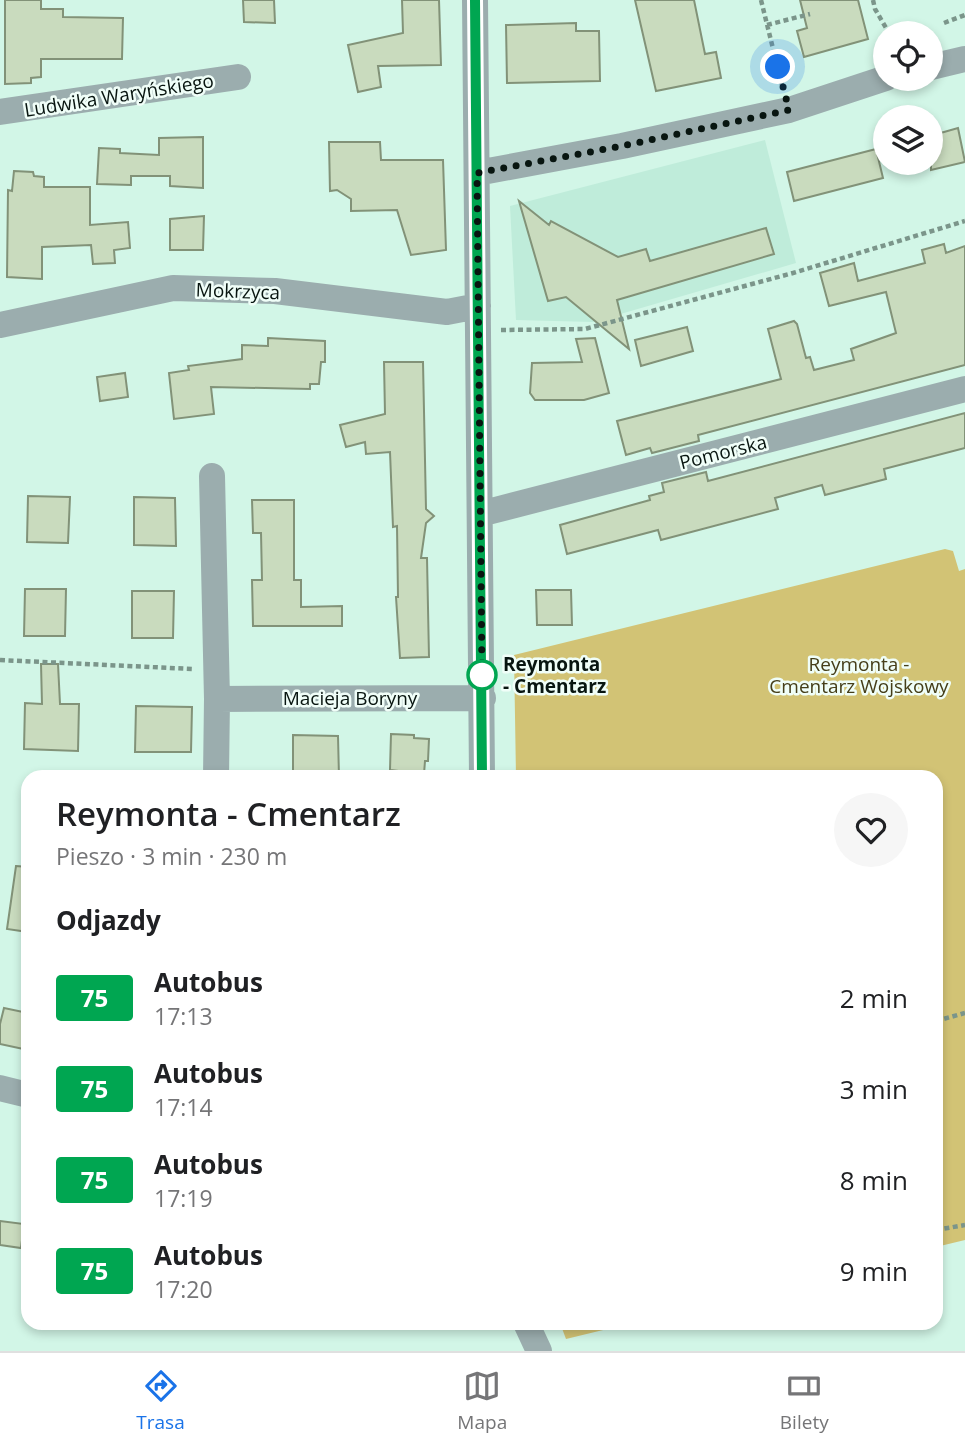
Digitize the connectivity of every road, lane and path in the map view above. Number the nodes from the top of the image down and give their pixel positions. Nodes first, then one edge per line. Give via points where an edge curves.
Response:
1 (475, 0) edge
2 (761, 0) edge
3 (873, 0) edge
4 (810, 15) dead end
5 (965, 15) edge
6 (882, 21) edge
7 (944, 23) dead end
8 (766, 25) junction
9 (965, 59) edge
10 (943, 64) edge
11 (238, 77) dead end
12 (873, 82) edge
13 (789, 110) junction
14 (0, 113) edge
15 (477, 173) junction
16 (965, 221) edge
17 (479, 318) junction
18 (0, 325) edge
19 (965, 389) edge
20 (212, 476) dead end
21 (480, 514) junction
22 (0, 660) edge
23 (215, 670) junction
24 (483, 698) junction
25 (217, 699) junction
26 (216, 770) edge
27 (482, 770) edge
28 (965, 1013) edge
29 (943, 1019) edge
30 (0, 1088) edge
31 (21, 1093) edge
32 (965, 1225) edge
33 (943, 1229) edge
34 (529, 1330) edge
35 (539, 1351) edge

1 - 15 street
2 - 8 path
3 - 6 path
4 - 8 path
5 - 7 path
8 - 13 path
9 - 10 street
11 - 14 street, Ludwika Waryńskiego
12 - 13 street
13 - 15 street
15 - 17 street
16 - 17 path via 585,329
17 - 18 street, Mokrzyca via 275,292 173,288
17 - 21 street
19 - 21 street, Pomorska
20 - 23 street
21 - 24 street
22 - 23 path
23 - 25 street
24 - 25 street, Macieja Boryny
24 - 27 street
25 - 26 street
28 - 29 path
30 - 31 street
32 - 33 path
34 - 35 street

